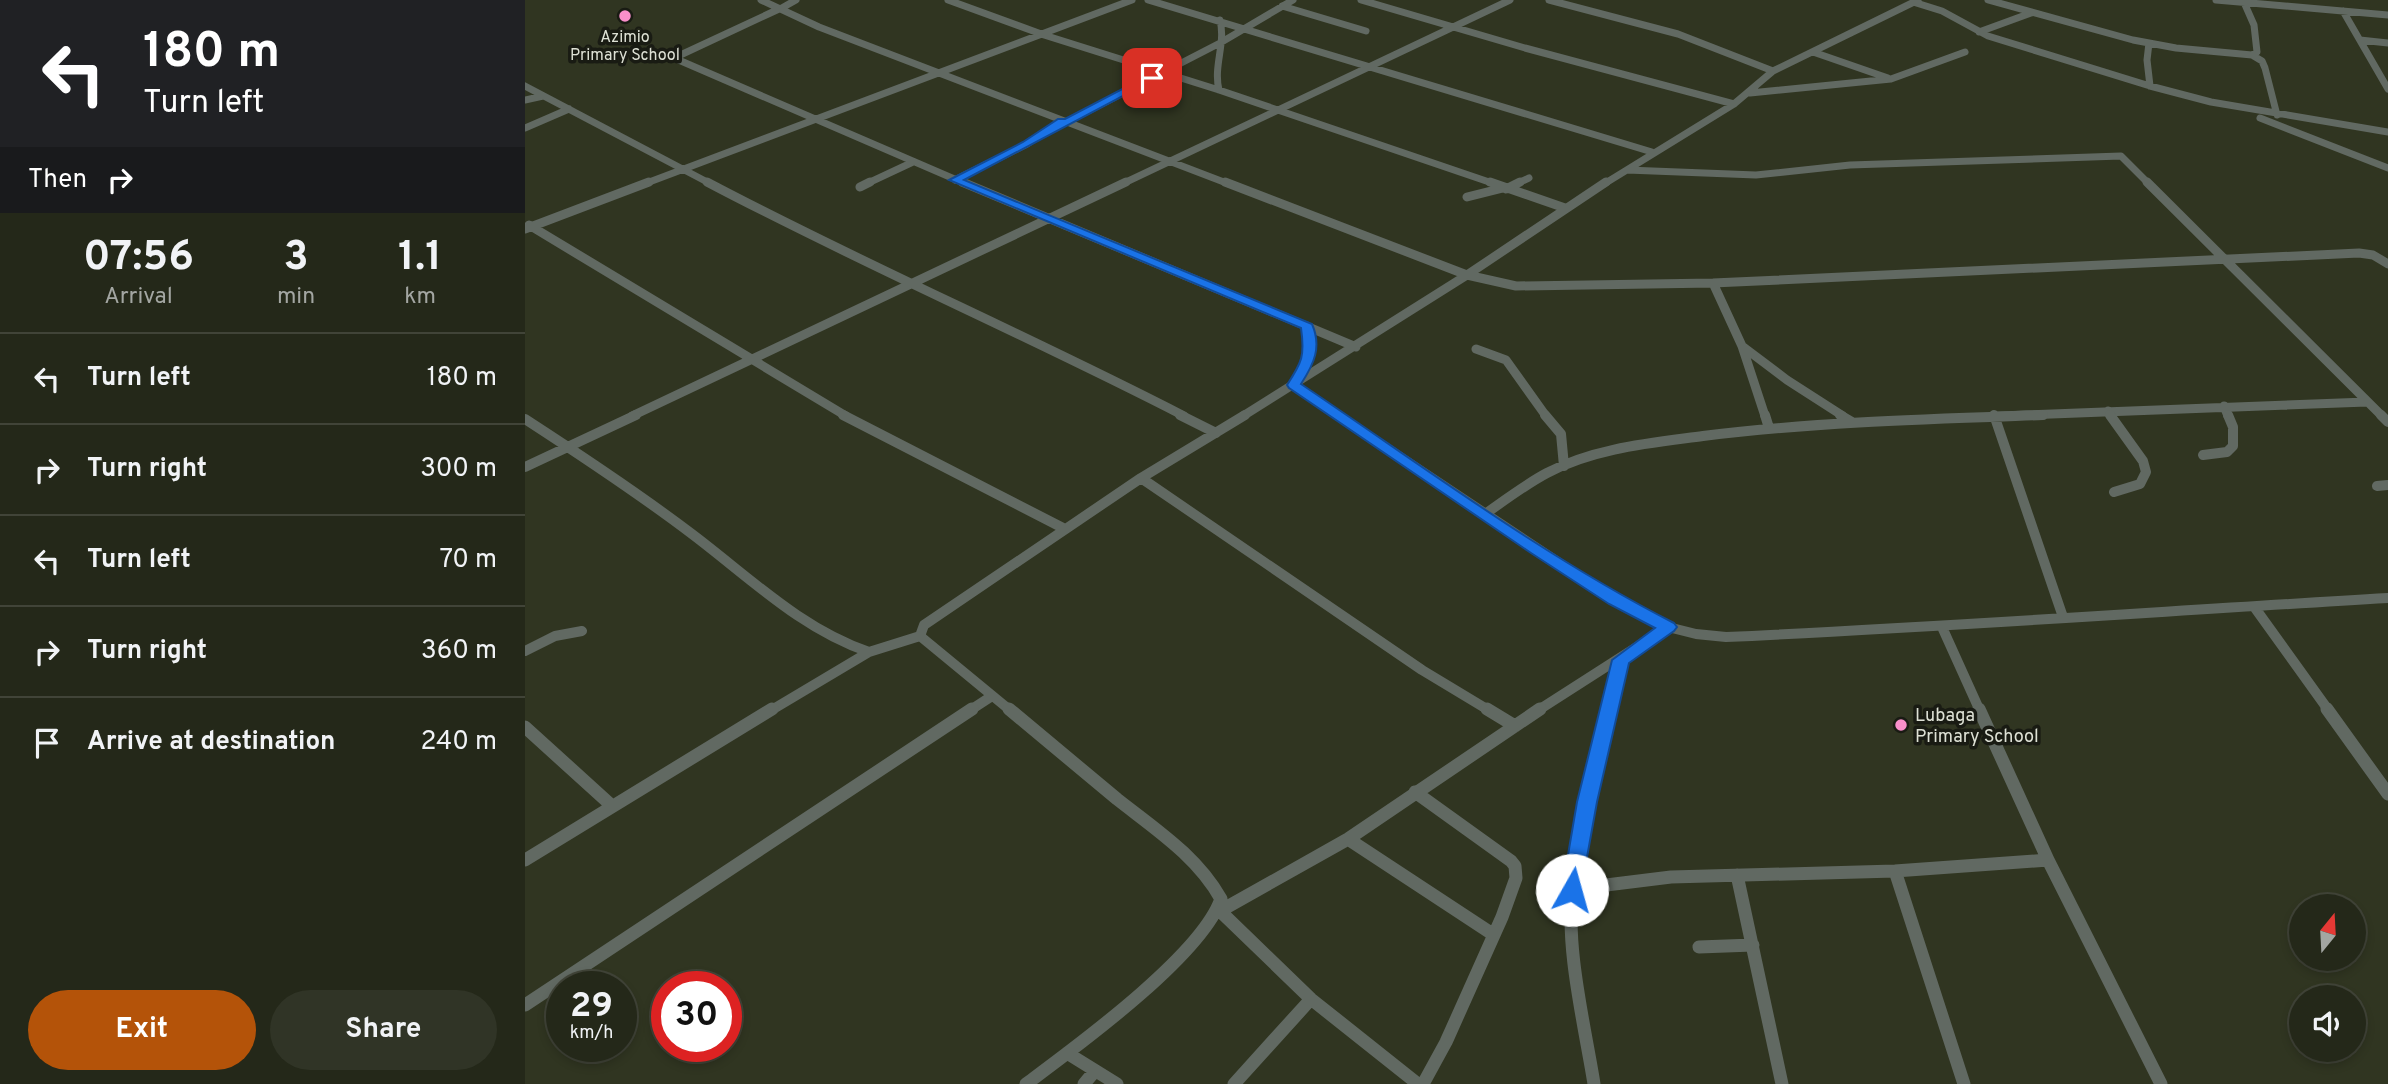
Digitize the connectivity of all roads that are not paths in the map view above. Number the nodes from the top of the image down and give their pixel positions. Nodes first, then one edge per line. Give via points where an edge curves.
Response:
1 (761, 0) edge
2 (796, 0) edge
3 (948, 0) edge
4 (1132, 0) edge
5 (1148, 0) edge
6 (1293, 0) edge
7 (1361, 0) edge
8 (1510, 0) edge
9 (1549, 0) edge
10 (1988, 0) edge
11 (2216, 0) edge
12 (1916, 1) edge
13 (2244, 1) edge
14 (1282, 6) junction
15 (779, 9) junction
16 (2343, 11) junction
17 (2031, 13) junction
18 (2388, 15) edge
19 (1220, 20) junction
20 (1451, 27) junction
21 (1244, 29) junction
22 (1366, 31) dead end
23 (1979, 32) junction
24 (1044, 35) junction
25 (2360, 40) junction
26 (1220, 43) junction
27 (2149, 43) junction
28 (2388, 43) edge
29 (1813, 52) junction
30 (1965, 52) dead end
31 (2252, 55) junction
32 (1366, 67) junction
33 (1773, 71) junction
34 (1160, 73) junction
35 (940, 74) junction
36 (1891, 79) junction
37 (525, 86) edge
38 (2150, 86) junction
39 (2388, 89) edge
40 (1219, 90) junction
41 (1748, 93) junction
42 (543, 96) junction
43 (525, 100) edge
44 (2211, 102) junction
45 (1734, 104) junction
46 (569, 109) junction
47 (1273, 110) junction
48 (2277, 115) junction
49 (816, 120) junction
50 (1063, 122) junction
51 (525, 128) edge
52 (2388, 132) edge
53 (1651, 152) junction
54 (1172, 161) junction
55 (913, 162) junction
56 (2388, 168) edge
57 (685, 169) junction
58 (1627, 170) junction
59 (1529, 178) dead end
60 (955, 180) junction
61 (860, 187) dead end
62 (1504, 188) junction
63 (1467, 197) dead end
64 (1565, 208) junction
65 (1051, 218) junction
66 (527, 226) edge
67 (2226, 260) junction
68 (2388, 264) edge
69 (1468, 275) junction
70 (1713, 283) junction
71 (914, 284) junction
72 (1307, 326) junction
73 (1742, 346) junction
74 (1356, 347) junction
75 (1476, 349) dead end
76 (751, 359) junction
77 (1294, 385) junction
78 (2367, 401) junction
79 (2224, 406) junction
80 (2108, 411) junction
81 (1994, 415) junction
82 (525, 419) edge
83 (1852, 422) junction
84 (2388, 422) edge
85 (1769, 428) junction
86 (1216, 433) junction
87 (567, 446) junction
88 (2203, 456) dead end
89 (1565, 466) junction
90 (525, 467) edge
91 (1141, 478) junction
92 (2114, 492) dead end
93 (1485, 514) junction
94 (1065, 529) junction
95 (2388, 598) edge
96 (2255, 608) junction
97 (2063, 617) junction
98 (1668, 627) junction
99 (1942, 627) junction
100 (582, 631) dead end
101 (920, 636) junction
102 (525, 651) edge
103 (869, 652) junction
104 (1621, 660) junction
105 (992, 696) junction
106 (1515, 726) junction
107 (525, 727) edge
108 (1415, 792) junction
109 (2388, 794) edge
110 (611, 805) junction
111 (1348, 839) junction
112 (525, 860) edge
113 (2048, 860) junction
114 (1895, 872) junction
115 (1737, 875) junction
116 (1572, 890) junction
117 (1220, 911) junction
118 (1494, 935) junction
119 (1753, 945) junction
120 (1699, 947) dead end
121 (1311, 999) junction
122 (525, 1005) edge
123 (1067, 1053) junction
124 (1089, 1078) edge
125 (1026, 1084) edge
126 (1117, 1084) edge
127 (1234, 1084) edge
128 (1420, 1084) edge
129 (1594, 1084) edge
130 (1782, 1084) edge
131 (1963, 1084) edge
132 (2161, 1084) edge

1 - 15 street
2 - 15 street
3 - 24 street
4 - 24 street
5 - 19 street
6 - 14 street
7 - 20 street
8 - 20 street
9 - 33 street via 1678,34
10 - 17 street
11 - 13 street
12 - 23 street
12 - 29 street
13 - 16 street
13 - 31 street via 2257,44
14 - 21 street
14 - 22 street
15 - 35 street
15 - 49 street via 674,58
16 - 18 street
16 - 25 street
17 - 23 street
17 - 27 street
19 - 21 street
19 - 26 street
20 - 32 street
20 - 45 street
21 - 26 street
21 - 32 street
23 - 38 street
24 - 34 street
24 - 35 street
25 - 28 street
25 - 39 street
26 - 34 street
26 - 40 street via 1214,74
27 - 31 street
27 - 38 street
29 - 33 street
29 - 36 street
30 - 36 street
31 - 48 street via 2265,68
32 - 47 street
32 - 53 street
33 - 41 street
34 - 40 street
34 - 50 street
35 - 49 street
35 - 50 street
36 - 41 street
37 - 42 street
38 - 44 street
40 - 47 street
41 - 45 street
42 - 43 street
42 - 46 street
44 - 48 street
44 - 56 street
45 - 53 street
46 - 51 street
46 - 57 street
47 - 54 street
47 - 62 street
48 - 52 street
49 - 55 street
49 - 57 street
50 - 54 street
50 - 60 street
53 - 58 street
54 - 65 street
54 - 69 street
55 - 60 street
55 - 61 street
57 - 66 street
57 - 71 street
58 - 64 street
58 - 67 street via 1756,175 1850,165 2115,155 2124,158
59 - 62 street
60 - 65 street
62 - 63 street
62 - 64 street
64 - 69 street
65 - 71 street
65 - 72 street
66 - 76 street
67 - 68 street via 2363,253
67 - 70 street
67 - 78 street
69 - 70 street via 1525,286
69 - 74 street
70 - 73 street
71 - 76 street
71 - 86 street via 1077,360
72 - 74 street
72 - 77 street via 1311,352
73 - 83 street
73 - 85 street
74 - 77 street
75 - 89 street via 1497,355 1510,365 1561,434
76 - 87 street
76 - 94 street via 826,407
77 - 86 street
77 - 93 street
78 - 79 street
78 - 84 street
79 - 80 street
79 - 88 street via 2233,427 2233,446 2227,453
80 - 81 street
80 - 92 street via 2147,472 2140,484
81 - 83 street
81 - 97 street
82 - 87 street
83 - 85 street
85 - 89 street via 1649,443
86 - 91 street
87 - 90 street
87 - 103 street via 840,644
89 - 93 street via 1539,477
91 - 94 street
91 - 106 street via 1422,670
93 - 98 street via 1615,600
94 - 101 street via 944,608 924,625
95 - 96 street
96 - 97 street
96 - 109 street
97 - 99 street
98 - 99 street via 1726,637
98 - 104 street
99 - 113 street
100 - 102 street via 555,636
101 - 103 street
101 - 105 street
103 - 110 street
104 - 106 street
104 - 116 street via 1587,802
105 - 117 street via 1163,832 1212,883 1221,899
105 - 122 street
106 - 108 street
107 - 110 street
108 - 111 street
108 - 118 street via 1515,866 1514,887
110 - 112 street
111 - 117 street
111 - 118 street
113 - 114 street
113 - 132 street
114 - 115 street
114 - 131 street
115 - 116 street via 1660,878
115 - 119 street
116 - 129 street via 1571,930
117 - 121 street
117 - 123 street via 1181,955
118 - 128 street via 1446,1042
119 - 120 street
119 - 130 street
121 - 127 street
121 - 128 street
123 - 124 street
123 - 125 street
124 - 126 street

